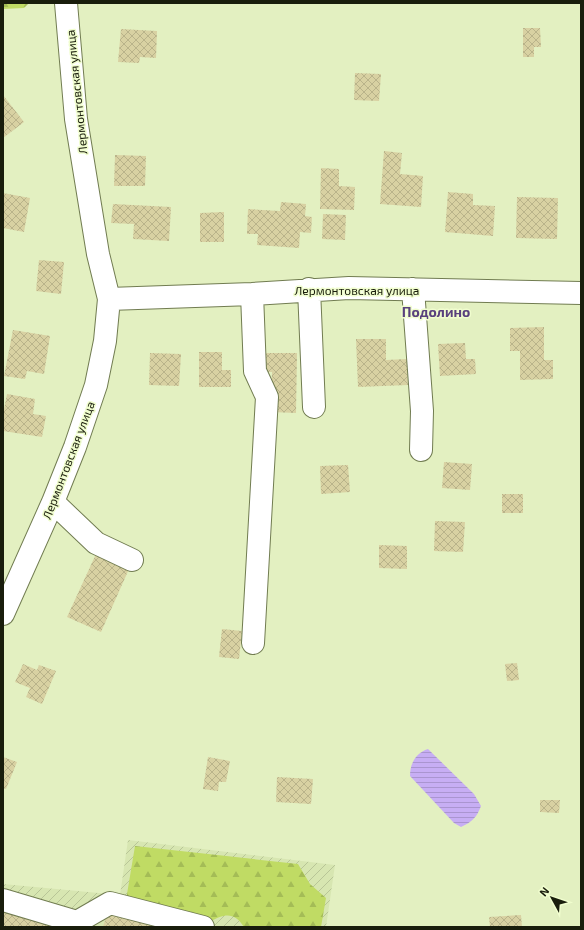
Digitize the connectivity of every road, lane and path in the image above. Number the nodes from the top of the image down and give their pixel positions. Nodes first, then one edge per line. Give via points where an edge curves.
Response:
1 (66, 3) edge
2 (309, 289) junction
3 (413, 289) junction
4 (252, 294) junction
5 (581, 294) edge
6 (109, 299) junction
7 (314, 407) dead end
8 (421, 450) dead end
9 (53, 502) junction
10 (132, 560) dead end
11 (3, 614) edge
12 (253, 643) dead end
13 (3, 900) edge
14 (203, 927) edge

1 - 6 street, Лермонтовская улица via 76,119 98,254
2 - 3 street, Лермонтовская улица
2 - 4 street, Лермонтовская улица
2 - 7 street
3 - 5 street, Лермонтовская улица
3 - 8 street via 422,412
4 - 6 street, Лермонтовская улица
4 - 12 street via 255,371 267,397
6 - 9 street, Лермонтовская улица via 105,341 96,385
9 - 10 street via 96,543
9 - 11 street, Лермонтовская улица
13 - 14 street via 77,922 110,903

